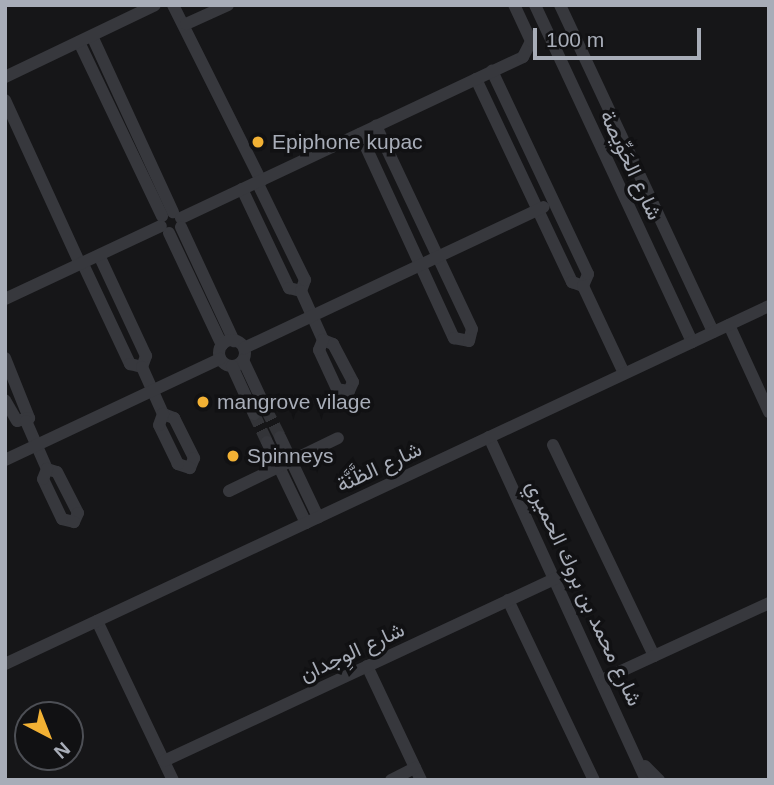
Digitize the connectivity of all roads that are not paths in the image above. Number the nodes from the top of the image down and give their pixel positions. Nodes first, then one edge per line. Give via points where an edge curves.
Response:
1 (173, 5) edge
2 (228, 5) edge
3 (514, 5) edge
4 (535, 5) edge
5 (560, 5) edge
6 (147, 7) edge
7 (186, 24) junction
8 (92, 36) junction
9 (79, 42) junction
10 (102, 57) junction
11 (89, 63) junction
12 (492, 71) junction
13 (5, 78) edge
14 (476, 79) junction
15 (7, 109) edge
16 (376, 126) junction
17 (360, 134) junction
18 (259, 181) junction
19 (242, 189) junction
20 (554, 202) junction
21 (538, 210) junction
22 (171, 222) junction
23 (99, 255) junction
24 (438, 257) junction
25 (81, 263) junction
26 (420, 265) junction
27 (583, 286) junction
28 (301, 291) junction
29 (5, 299) edge
30 (769, 306) edge
31 (312, 316) junction
32 (729, 325) junction
33 (713, 332) junction
34 (323, 340) dead end
35 (692, 342) junction
36 (235, 352) junction
37 (5, 358) edge
38 (142, 367) junction
39 (624, 373) junction
40 (152, 390) junction
41 (5, 400) edge
42 (260, 411) tunnel mouth
43 (769, 412) edge
44 (163, 415) dead end
45 (26, 421) junction
46 (489, 437) junction
47 (338, 438) dead end
48 (274, 439) tunnel mouth
49 (36, 445) junction
50 (553, 445) dead end
51 (5, 460) edge
52 (285, 464) junction
53 (47, 469) dead end
54 (229, 491) dead end
55 (312, 520) junction
56 (556, 578) junction
57 (508, 600) junction
58 (769, 603) edge
59 (97, 621) junction
60 (654, 656) junction
61 (5, 664) edge
62 (367, 666) junction
63 (604, 679) junction
64 (164, 761) junction
65 (646, 773) edge
66 (418, 774) edge
67 (173, 780) edge
68 (391, 780) edge
69 (594, 780) edge
70 (659, 780) edge

1 - 7 street
2 - 7 street
3 - 12 street via 530,49
4 - 35 street, شارع الحَوِّيصة
5 - 33 street, شارع الحَوِّيصة
6 - 8 street
7 - 18 street
8 - 9 street
8 - 10 street
9 - 11 street
9 - 13 street
10 - 11 street
10 - 22 street
11 - 22 street
12 - 14 street
12 - 20 street
14 - 16 street
14 - 21 street
15 - 25 street
16 - 17 street
16 - 24 street
17 - 18 street
17 - 26 street
18 - 19 street
18 - 28 street via 305,280
19 - 22 street
19 - 28 street via 289,288
20 - 21 street
20 - 27 street via 588,274
21 - 24 street
21 - 27 street via 572,282
22 - 23 street
22 - 36 street
23 - 25 street
23 - 38 street via 146,356
24 - 26 street
24 - 26 street via 472,329 465,343 453,338
25 - 29 street
25 - 38 street via 130,364
26 - 31 street
27 - 39 street
28 - 31 street
30 - 32 street, شارع الظَّنَّة
31 - 34 street
31 - 36 street
32 - 33 street, شارع الظَّنَّة
32 - 43 street
33 - 35 street, شارع الظَّنَّة
35 - 39 street, شارع الظَّنَّة
36 - 40 street
36 - 42 street
37 - 45 street via 30,410
38 - 40 street
39 - 46 street, شارع الظَّنَّة
40 - 44 street
40 - 49 street
41 - 45 street via 14,418
45 - 49 street
46 - 55 street, شارع الظَّنَّة
46 - 56 street, شارع محمد بن بروك الحميري
47 - 52 street
48 - 52 street
49 - 51 street
49 - 53 street
50 - 60 street
52 - 54 street
52 - 55 street
55 - 59 street, شارع الظَّنَّة
56 - 57 street, شارع الوِجدان
56 - 63 street, شارع محمد بن بروك الحميري
57 - 62 street, شارع الوِجدان
57 - 69 street
58 - 60 street
59 - 61 street, شارع الظَّنَّة
59 - 64 street
60 - 63 street
62 - 64 street, شارع الوِجدان
62 - 66 street
63 - 65 street, شارع محمد بن بروك الحميري
64 - 67 street
65 - 70 street, شارع محمد بن بروك الحميري
66 - 68 street

